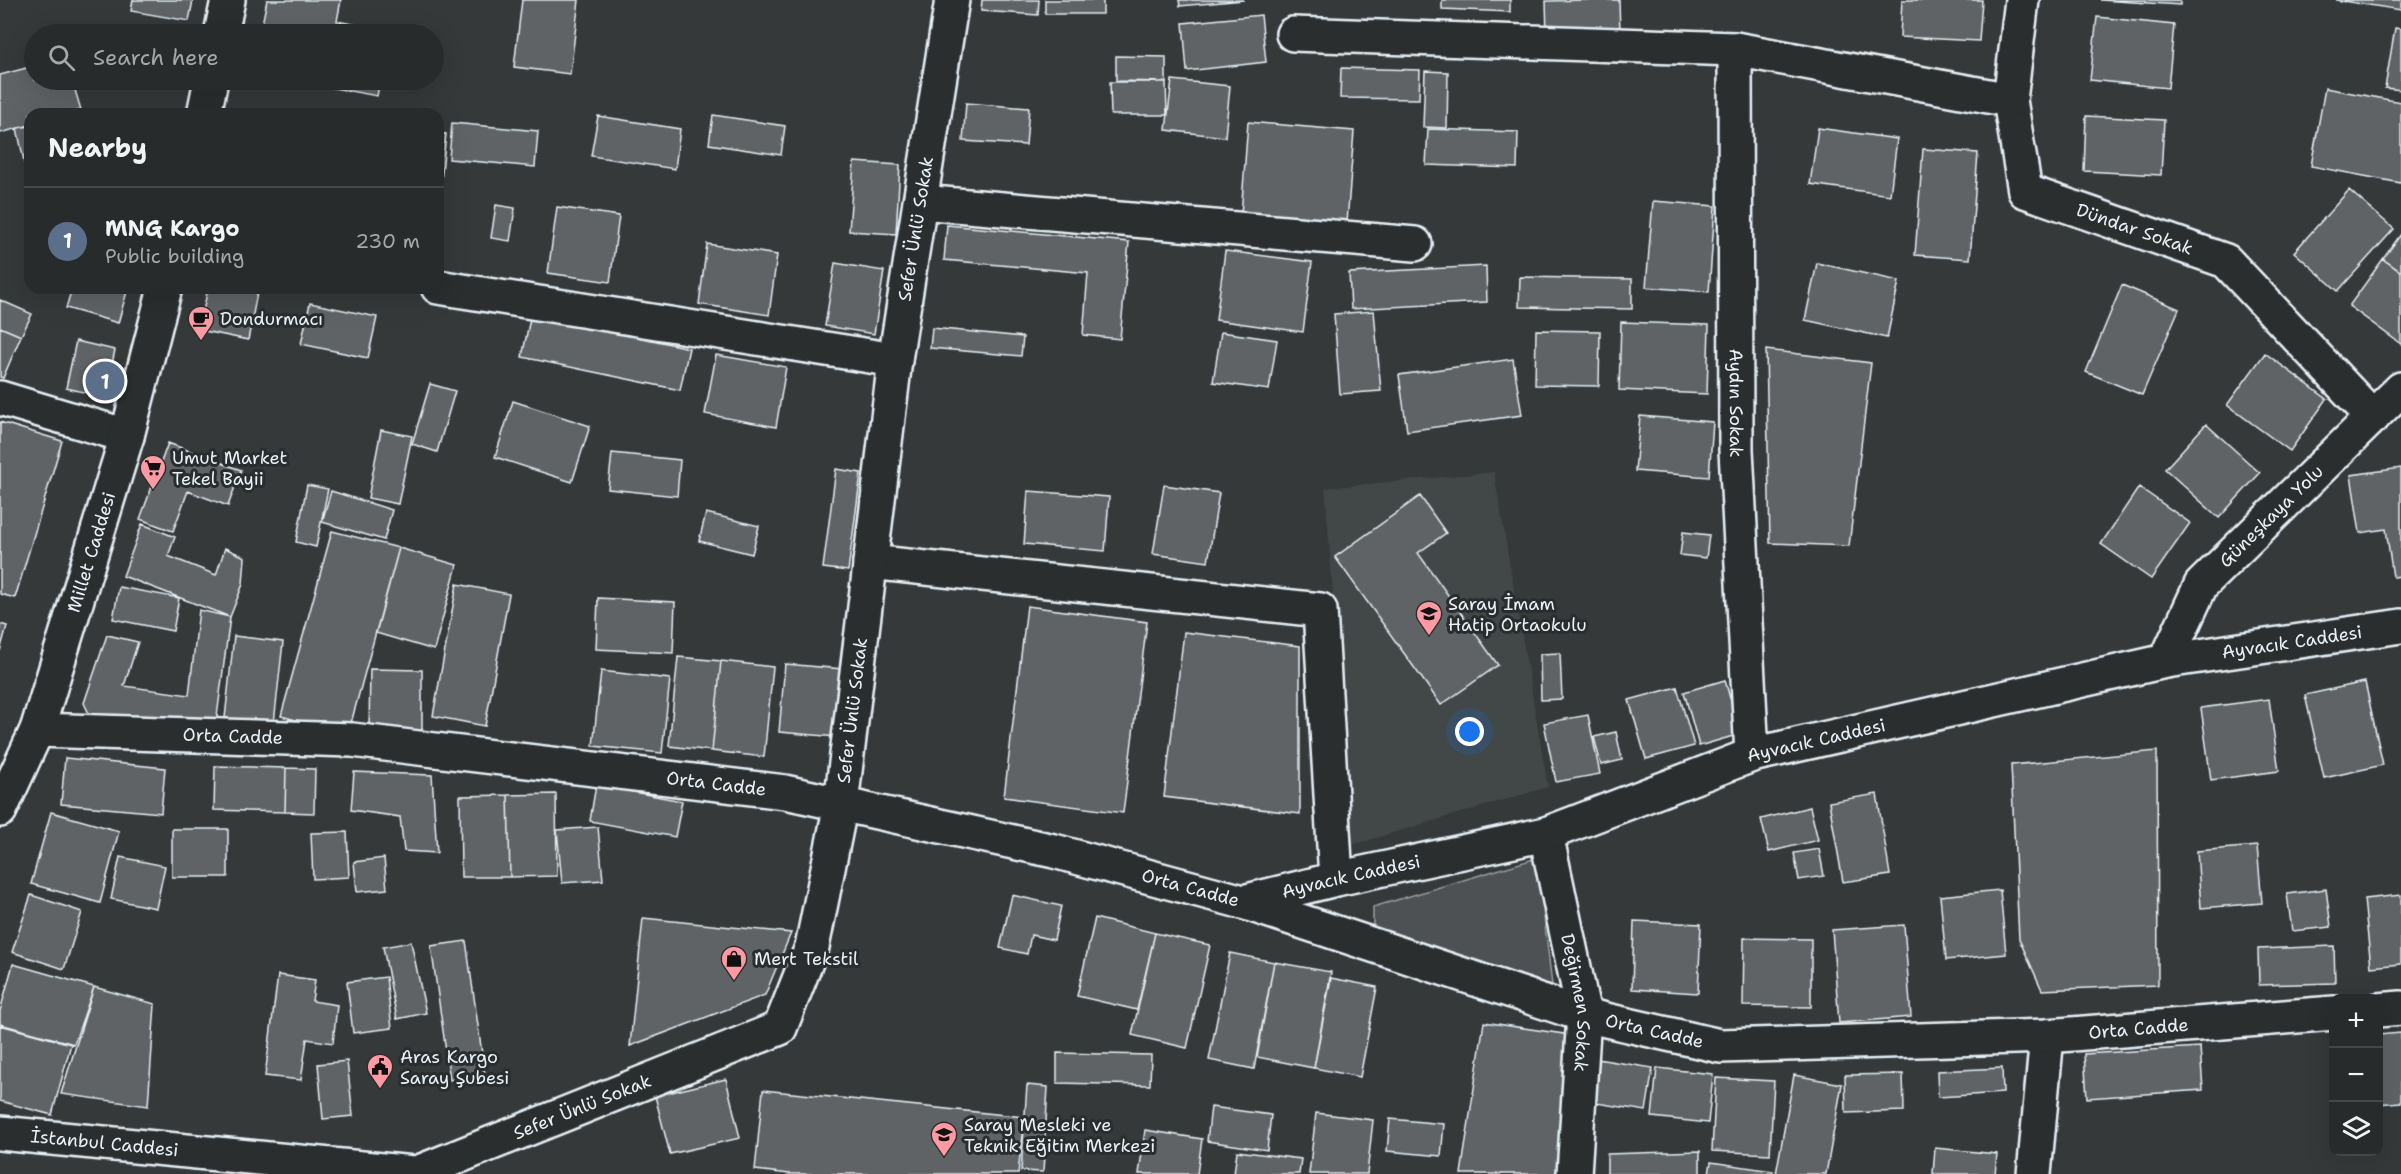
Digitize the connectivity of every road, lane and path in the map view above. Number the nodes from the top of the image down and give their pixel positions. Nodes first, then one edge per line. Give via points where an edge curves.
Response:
1 (228, 0) edge
2 (952, 0) edge
3 (2022, 0) edge
4 (223, 24) edge
5 (1293, 34) dead end
6 (1735, 49) junction
7 (209, 90) edge
8 (2010, 100) junction
9 (205, 108) edge
10 (920, 202) junction
11 (1415, 244) dead end
12 (444, 288) edge
13 (163, 294) edge
14 (895, 360) junction
15 (2401, 389) edge
16 (0, 398) edge
17 (2373, 417) junction
18 (127, 436) junction
19 (870, 562) junction
20 (2401, 626) edge
21 (2166, 661) junction
22 (37, 730) junction
23 (1752, 755) junction
24 (841, 804) junction
25 (0, 810) edge
26 (1546, 834) junction
27 (1336, 879) junction
28 (1243, 902) junction
29 (2401, 1008) edge
30 (2383, 1010) edge
31 (2329, 1013) edge
32 (1584, 1015) junction
33 (2047, 1036) junction
34 (0, 1132) edge
35 (420, 1174) edge
36 (1574, 1174) edge
37 (2034, 1174) edge

1 - 4 main road
2 - 10 main road, Sefer Ünlü Sokak
3 - 8 main road, Dündar Sokak
5 - 6 main road
6 - 8 main road
6 - 23 main road, Aydın Sokak via 1736,450
7 - 9 main road
8 - 17 main road, Dündar Sokak via 2025,191 2226,261
10 - 11 main road
10 - 14 main road, Sefer Ünlü Sokak
12 - 14 main road
13 - 18 main road, Millet Caddesi
14 - 19 main road, Sefer Ünlü Sokak
15 - 17 main road, Güneşkaya Yolu
16 - 18 main road
17 - 21 main road, Güneşkaya Yolu via 2201,585
18 - 22 main road, Millet Caddesi
19 - 24 main road, Sefer Ünlü Sokak
19 - 27 main road via 1320,610
20 - 21 main road, Ayvacık Caddesi
21 - 23 main road, Ayvacık Caddesi
22 - 24 main road, Orta Cadde via 352,740 785,792
22 - 25 main road, Millet Caddesi
23 - 26 main road, Ayvacık Caddesi
24 - 28 main road, Orta Cadde via 1054,851
24 - 35 main road, Sefer Ünlü Sokak via 812,946 780,1028
26 - 27 main road, Ayvacık Caddesi
26 - 32 main road, Değirmen Sokak
27 - 28 main road, Ayvacık Caddesi
28 - 32 main road, Orta Cadde
29 - 30 main road
31 - 33 main road, Orta Cadde
32 - 33 main road, Orta Cadde via 1720,1046
32 - 36 main road, Değirmen Sokak
33 - 37 main road
34 - 35 main road, İstanbul Caddesi

